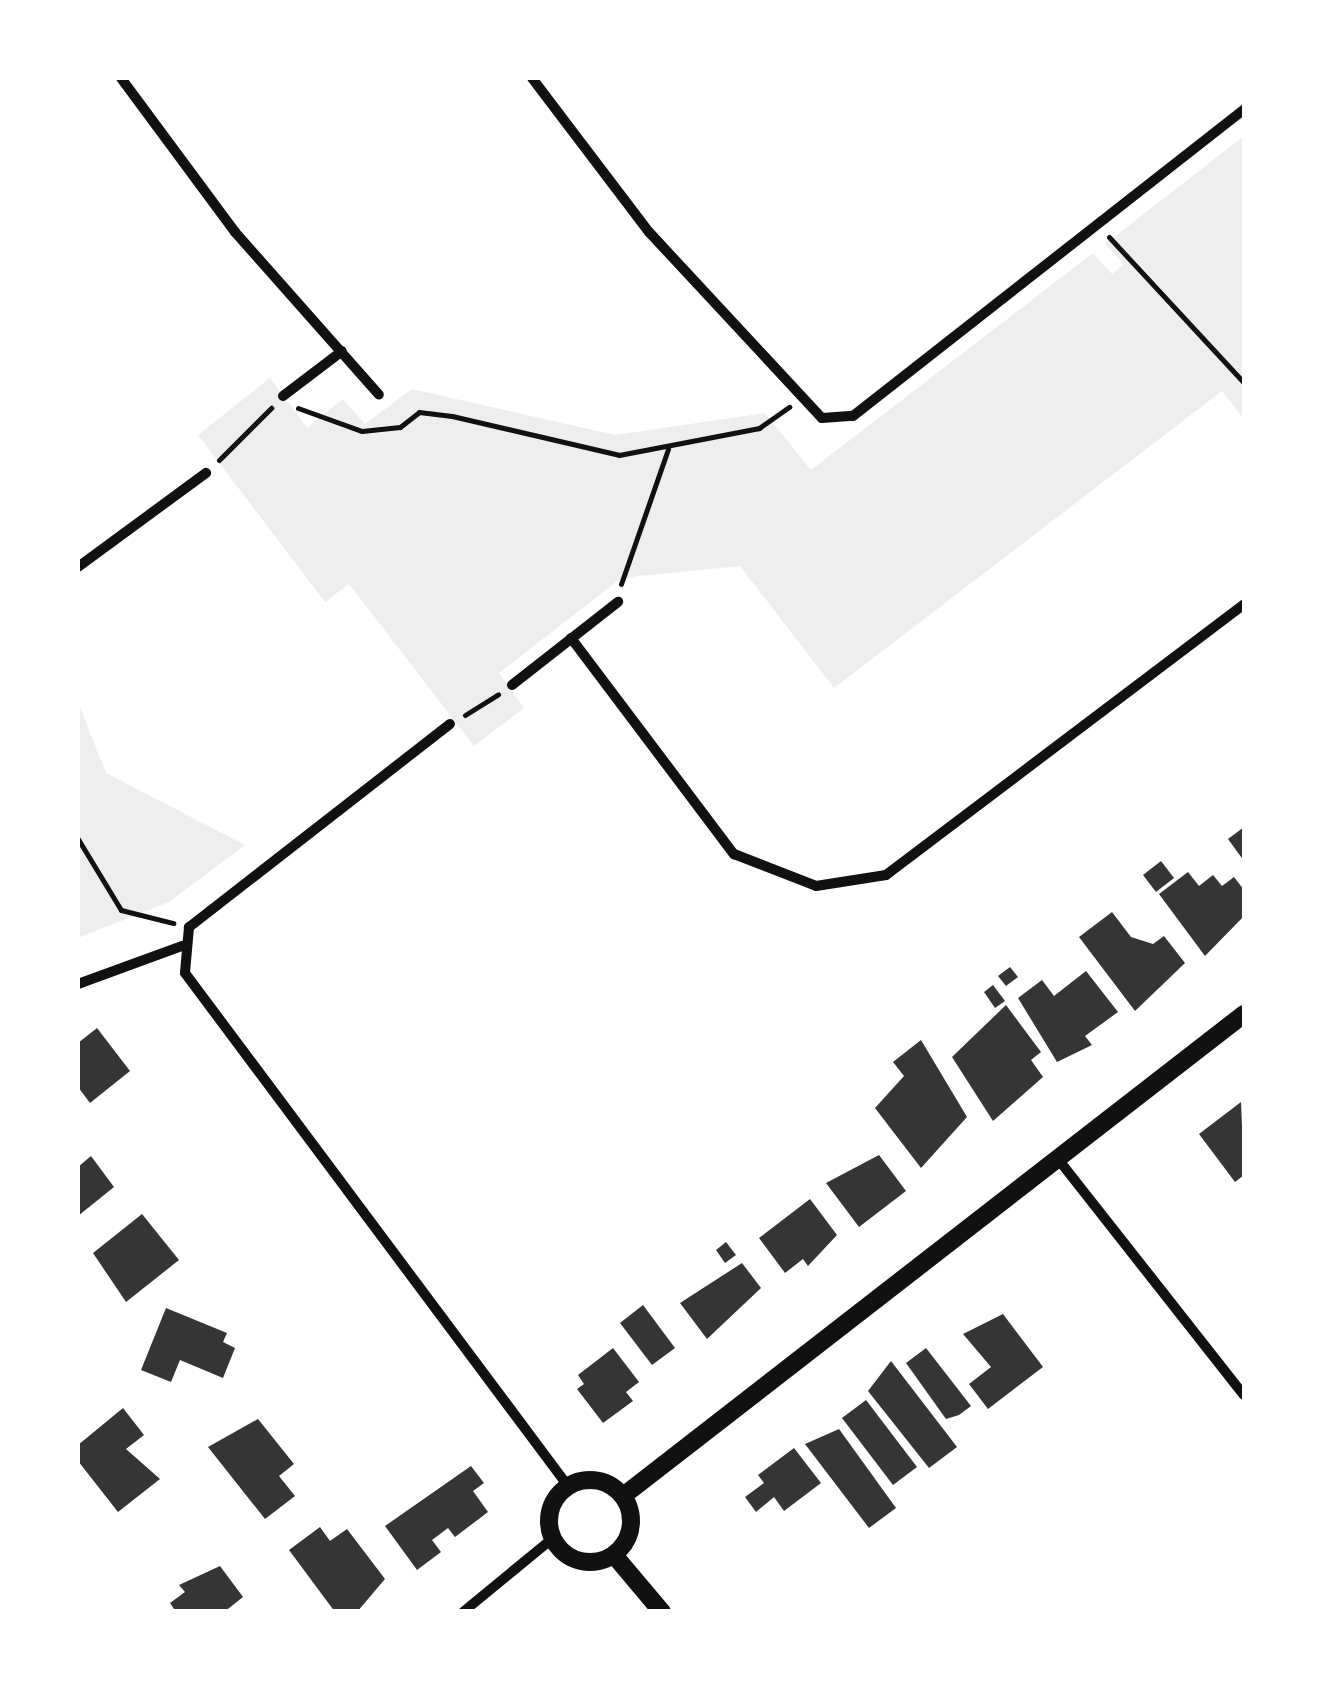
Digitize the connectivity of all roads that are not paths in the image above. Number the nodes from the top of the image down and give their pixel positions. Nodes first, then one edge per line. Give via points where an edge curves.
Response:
1 (121, 78) edge
2 (532, 78) edge
3 (1244, 109) edge
4 (342, 351) junction
5 (380, 394) dead end
6 (283, 396) road end
7 (206, 473) road end
8 (78, 567) edge
9 (618, 602) road end
10 (1244, 604) edge
11 (571, 638) junction
12 (512, 685) road end
13 (450, 724) road end
14 (182, 946) junction
15 (78, 984) edge
16 (1244, 1014) edge
17 (1058, 1159) junction
18 (1244, 1395) edge
19 (568, 1486) junction
20 (623, 1496) junction
21 (552, 1540) junction
22 (614, 1555) junction
23 (462, 1612) edge
24 (662, 1612) edge

1 - 4 street via 235,232
2 - 3 street via 649,232 712,292 798,401 822,418 853,416
4 - 5 street
4 - 6 street
7 - 8 street
9 - 11 street
10 - 11 street via 886,875 816,886 734,854
11 - 12 street
13 - 14 street via 189,927
14 - 15 street
14 - 19 street via 185,973
16 - 17 street
17 - 18 street
17 - 20 street
19 - 20 street via 592,1480
19 - 21 street via 552,1504
20 - 22 street via 631,1521
21 - 22 street via 580,1562
21 - 23 street
22 - 24 street

